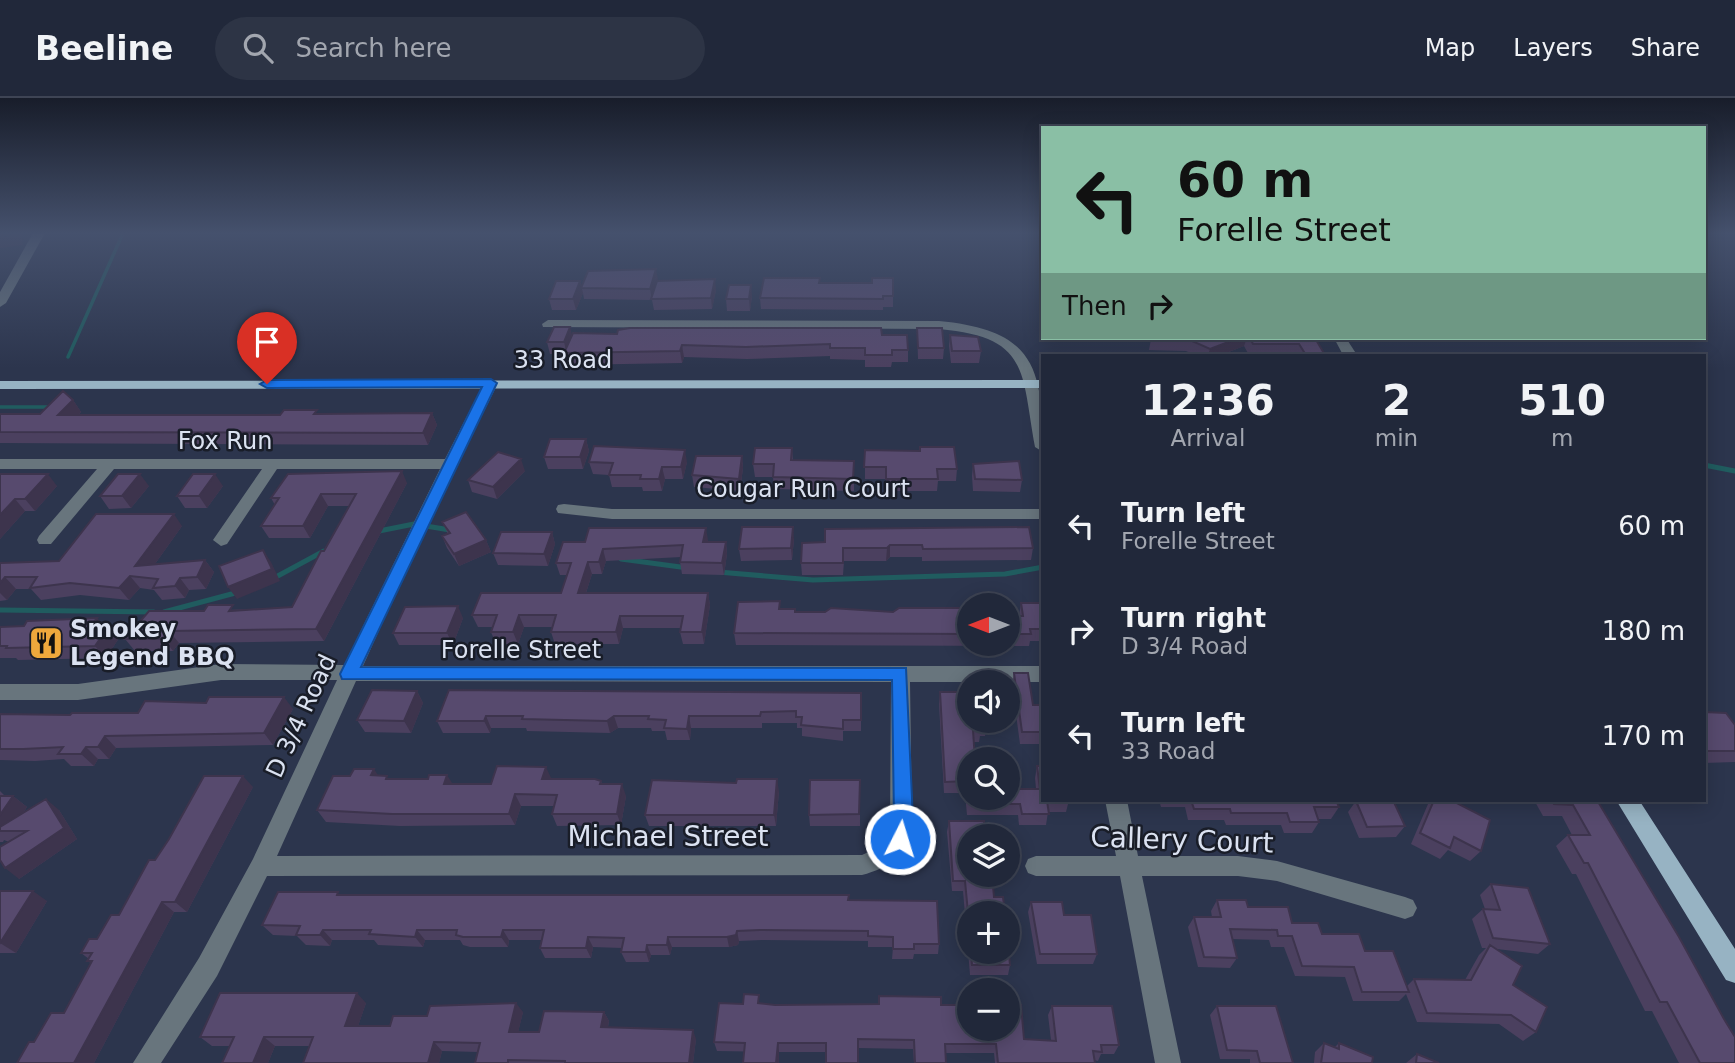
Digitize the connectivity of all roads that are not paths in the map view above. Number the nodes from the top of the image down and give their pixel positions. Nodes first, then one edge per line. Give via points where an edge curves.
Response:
1 (14, 278) edge
2 (0, 303) edge
3 (548, 324) dead end
4 (491, 383) junction
5 (1036, 384) edge
6 (0, 385) edge
7 (1041, 429) edge
8 (0, 464) edge
9 (110, 464) junction
10 (273, 464) junction
11 (451, 464) junction
12 (564, 509) dead end
13 (1041, 514) edge
14 (45, 540) dead end
15 (221, 540) dead end
16 (900, 673) junction
17 (349, 674) junction
18 (1041, 674) edge
19 (0, 692) edge
20 (1116, 802) edge
21 (1629, 802) edge
22 (261, 866) junction
23 (1036, 866) dead end
24 (1129, 866) junction
25 (1405, 908) dead end
26 (1735, 971) edge
27 (146, 1063) edge
28 (1168, 1063) edge

1 - 2 street
3 - 5 street via 954,326 993,337 1014,350 1023,357
4 - 5 main road, 33 Road
4 - 6 main road, 33 Road
4 - 11 street, D 3/4 Road
5 - 7 street
8 - 9 street, Fox Run
9 - 10 street, Fox Run
9 - 14 street
10 - 11 street, Fox Run
10 - 15 street
11 - 17 street, D 3/4 Road
12 - 13 street, Cougar Run Court via 612,514
16 - 17 street, Forelle Street
16 - 18 street, Forelle Street
16 - 22 street, Michael Street via 904,820 900,839 878,861 862,865
17 - 19 street, Forelle Street via 221,672 78,692
17 - 22 street, D 3/4 Road
20 - 24 street
21 - 26 main road
22 - 27 street, D 3/4 Road via 208,967
23 - 24 street, Callery Court
24 - 25 street, Callery Court via 1238,866 1277,871
24 - 28 street

